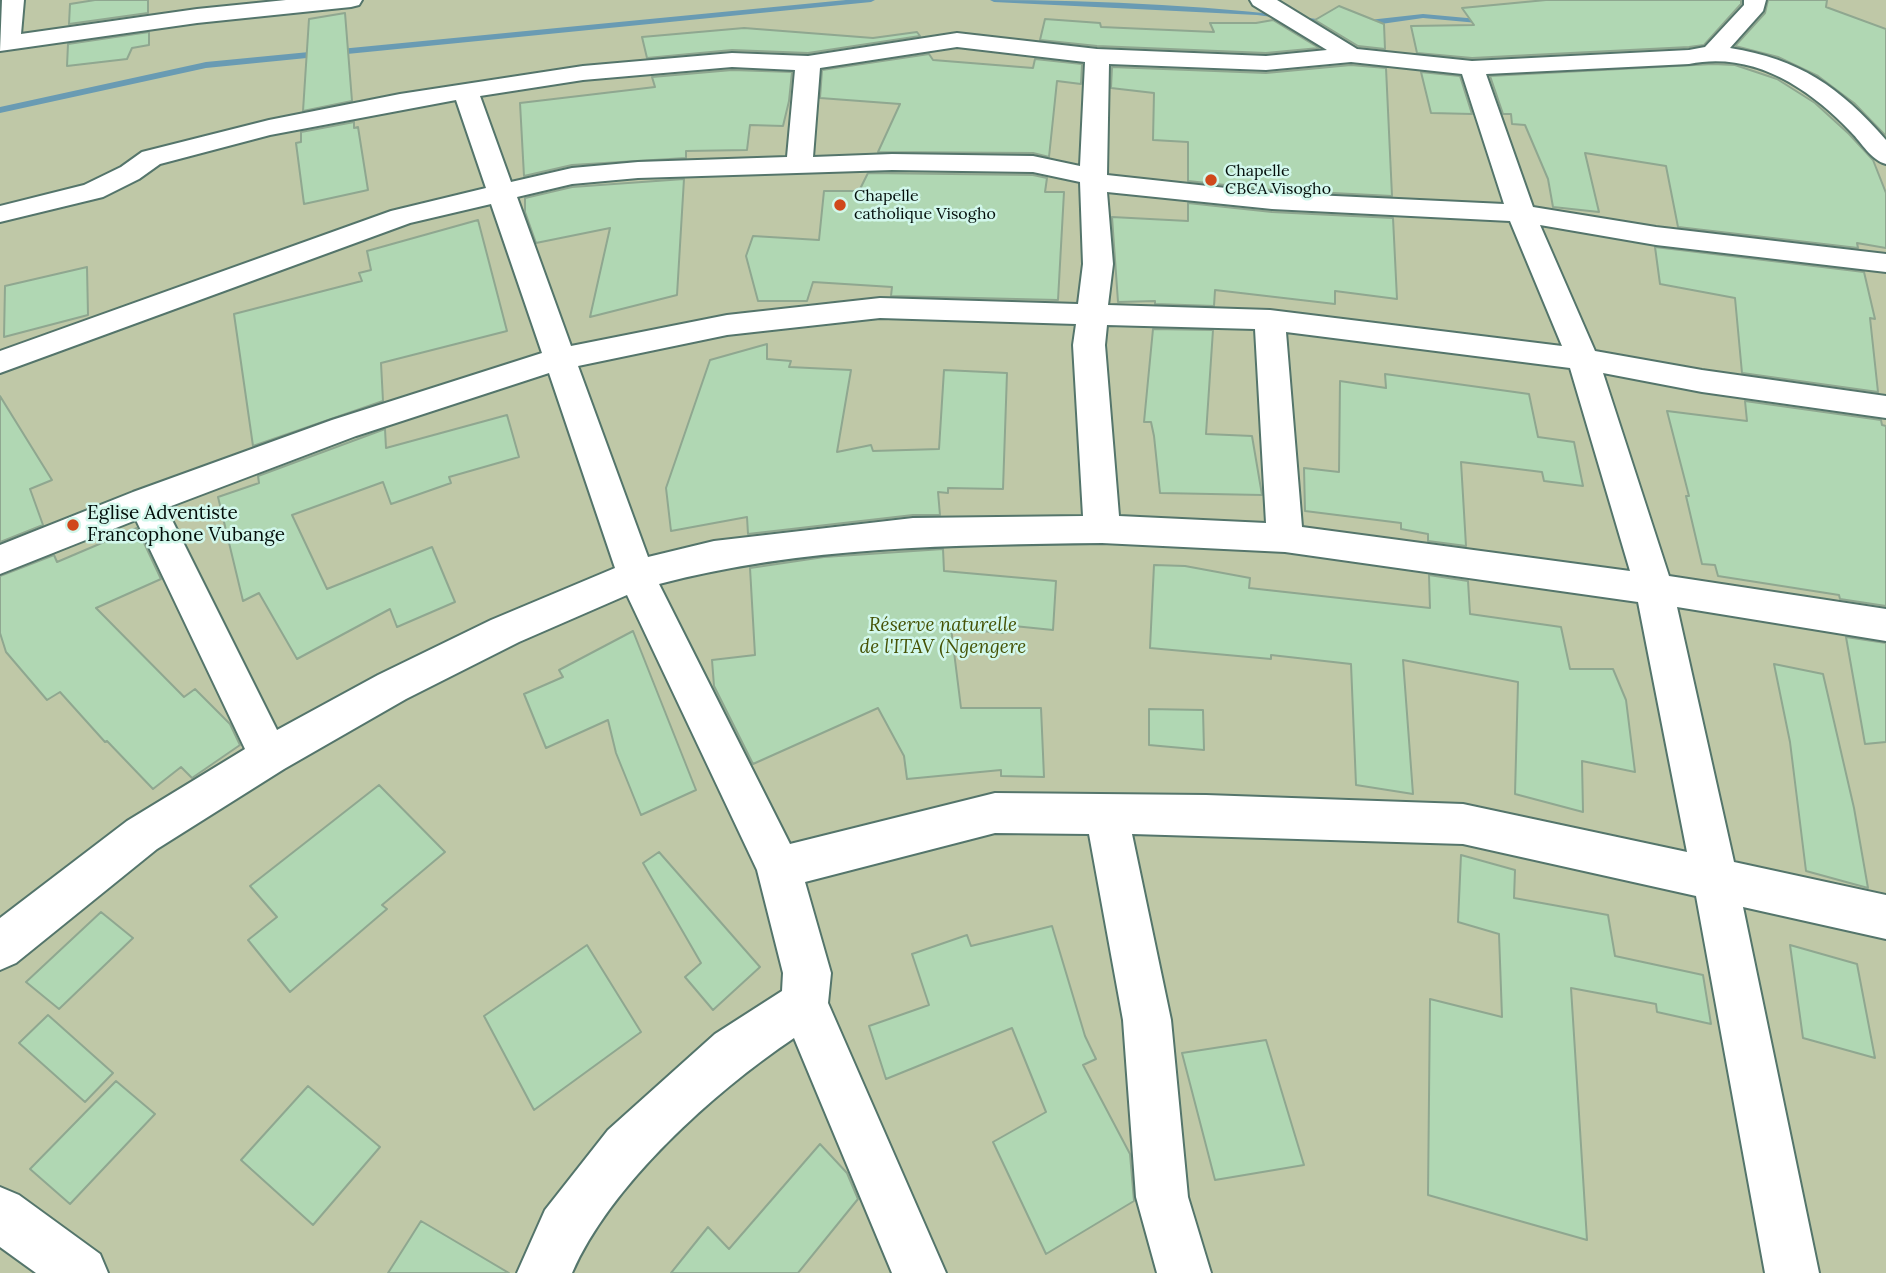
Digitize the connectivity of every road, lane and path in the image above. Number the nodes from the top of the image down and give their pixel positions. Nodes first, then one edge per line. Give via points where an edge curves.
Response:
1 (13, 0) edge
2 (351, 0) edge
3 (1261, 0) edge
4 (1755, 0) edge
5 (4, 43) edge
6 (1713, 52) junction
7 (1351, 55) junction
8 (1097, 56) junction
9 (808, 63) junction
10 (1472, 68) junction
11 (465, 90) junction
12 (1886, 155) edge
13 (799, 166) junction
14 (1093, 179) junction
15 (503, 191) junction
16 (1521, 212) junction
17 (0, 214) edge
18 (1886, 263) edge
19 (1093, 316) junction
20 (1270, 320) junction
21 (559, 359) junction
22 (1583, 359) junction
23 (0, 362) edge
24 (1886, 407) edge
25 (145, 501) junction
26 (1102, 529) junction
27 (1285, 538) junction
28 (0, 560) edge
29 (636, 575) junction
30 (1654, 589) junction
31 (1886, 625) edge
32 (269, 755) junction
33 (1107, 815) junction
34 (779, 868) junction
35 (1715, 879) junction
36 (1886, 917) edge
37 (0, 947) edge
38 (804, 1004) junction
39 (0, 1214) edge
40 (81, 1273) edge
41 (544, 1273) edge
42 (919, 1273) edge
43 (1184, 1273) edge
44 (1792, 1273) edge

1 - 5 street
2 - 5 street
3 - 7 street
4 - 6 street via 1755,6
6 - 10 street
6 - 12 street via 1763,61 1799,75
7 - 8 street via 1266,63
7 - 10 street
8 - 9 street via 957,40
8 - 14 street
9 - 11 street via 732,60 679,64
9 - 13 street
10 - 16 street
11 - 15 street
11 - 17 street via 269,128 151,158 93,191
13 - 14 street via 1020,164
13 - 15 street via 638,170 572,176
14 - 16 street via 1272,201
14 - 19 street via 1098,264
15 - 21 street
15 - 23 street via 401,217
16 - 18 street via 1656,236
16 - 22 street
19 - 20 street
19 - 21 street via 880,308 727,325
19 - 26 street via 1088,345
20 - 22 street
20 - 27 street
21 - 25 street via 344,428
21 - 29 street
22 - 24 street
22 - 30 street
25 - 28 street
25 - 32 street
26 - 27 street
26 - 29 street via 913,532 714,555
27 - 30 street
29 - 32 street via 505,631
29 - 34 street
30 - 31 street
30 - 35 street
32 - 37 street via 142,835
33 - 34 street via 995,813
33 - 35 street via 1463,824
33 - 43 street via 1147,1020 1162,1197
34 - 38 street via 807,973
35 - 36 street
35 - 44 street
38 - 41 street via 732,1051 626,1148 564,1228
38 - 42 street
39 - 40 street

